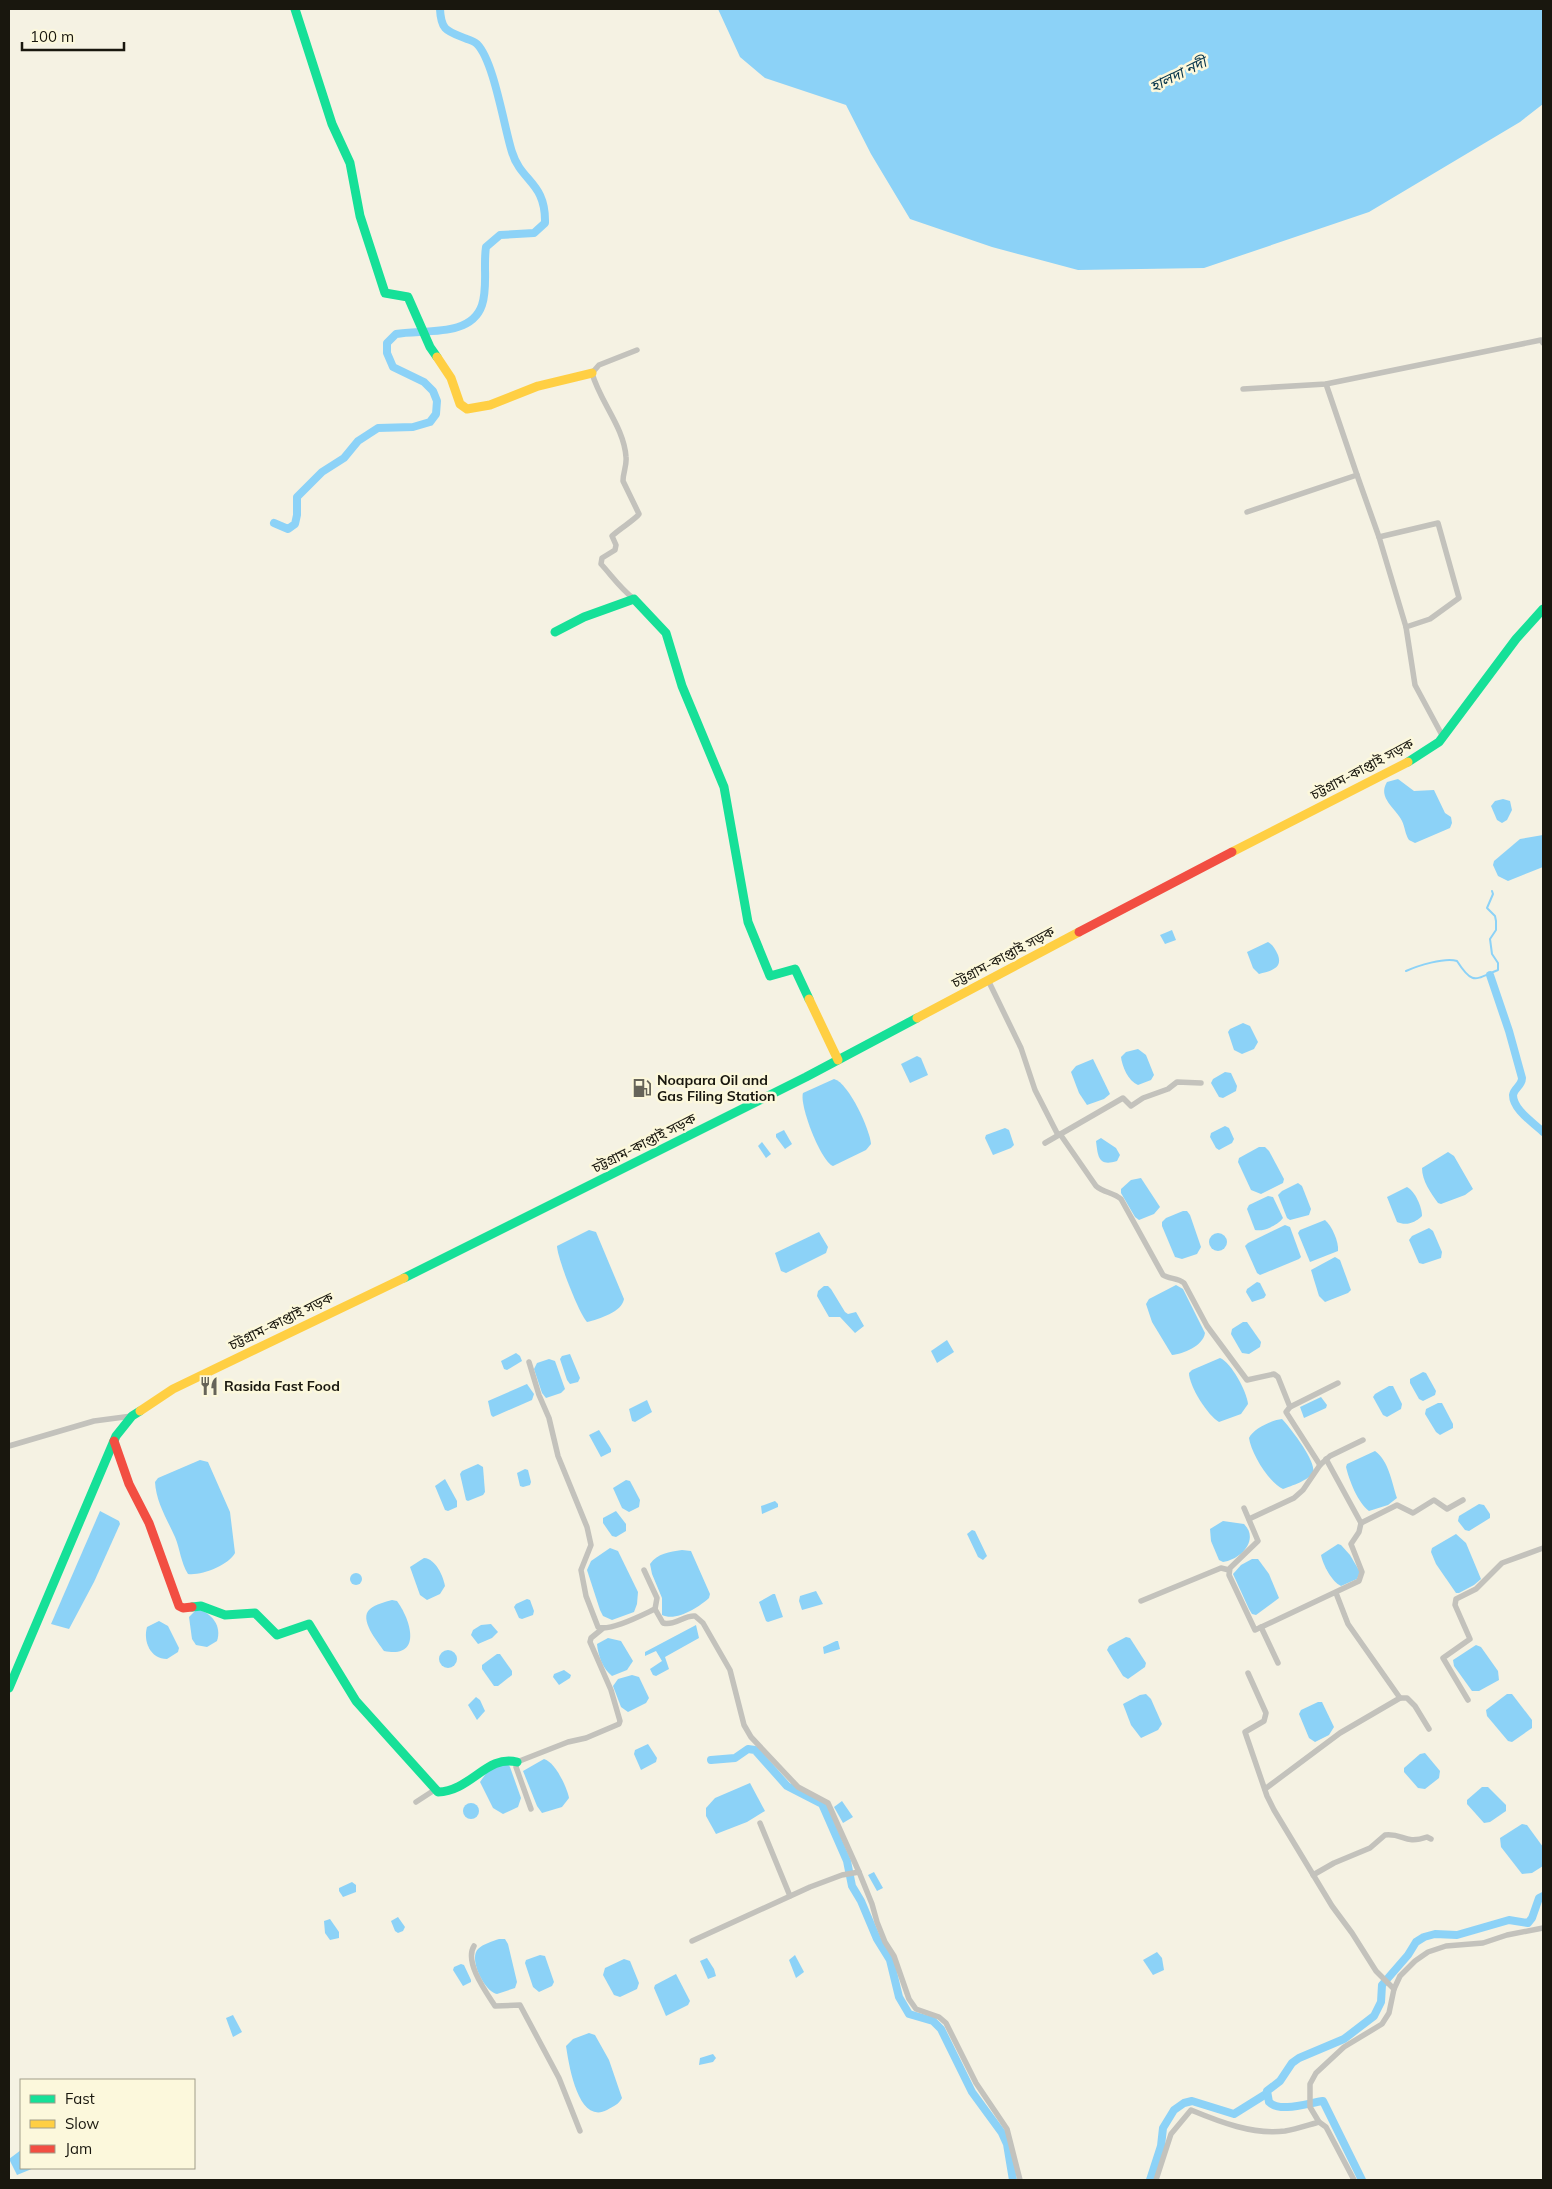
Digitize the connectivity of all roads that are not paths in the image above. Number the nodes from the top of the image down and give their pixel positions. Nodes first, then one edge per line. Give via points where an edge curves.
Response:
1 (295, 9) edge
2 (1543, 342) edge
3 (637, 350) dead end
4 (592, 373) junction
5 (1326, 384) junction
6 (1243, 389) dead end
7 (1357, 476) junction
8 (1247, 512) dead end
9 (1380, 537) junction
10 (634, 599) junction
11 (1543, 609) edge
12 (1406, 627) junction
13 (555, 632) dead end
14 (1443, 737) junction
15 (988, 980) junction
16 (838, 1060) junction
17 (1201, 1083) dead end
18 (1059, 1135) junction
19 (1045, 1143) dead end
20 (529, 1362) dead end
21 (1338, 1383) dead end
22 (1290, 1407) junction
23 (132, 1416) junction
24 (1363, 1440) dead end
25 (114, 1441) junction
26 (9, 1446) edge
27 (1326, 1459) junction
28 (1320, 1465) junction
29 (1463, 1500) dead end
30 (1244, 1508) dead end
31 (1249, 1519) junction
32 (1361, 1522) junction
33 (1543, 1548) edge
34 (644, 1570) dead end
35 (1229, 1570) junction
36 (1336, 1593) junction
37 (1141, 1601) dead end
38 (655, 1609) junction
39 (1261, 1627) junction
40 (602, 1629) junction
41 (1278, 1663) dead end
42 (1248, 1673) dead end
43 (9, 1688) edge
44 (1400, 1698) junction
45 (1468, 1700) dead end
46 (1429, 1729) dead end
47 (517, 1762) junction
48 (1265, 1789) junction
49 (436, 1790) junction
50 (416, 1802) dead end
51 (531, 1809) dead end
52 (760, 1823) dead end
53 (1431, 1840) dead end
54 (859, 1872) junction
55 (1313, 1875) junction
56 (790, 1896) junction
57 (1543, 1928) edge
58 (692, 1941) dead end
59 (474, 1946) dead end
60 (1394, 1989) junction
61 (1319, 2122) junction
62 (580, 2131) dead end
63 (1020, 2180) edge
64 (1156, 2180) edge
65 (1354, 2180) edge

1 - 4 main road via 332,124 350,162 360,216 385,292 408,297 430,347 451,378 460,404 467,409 490,405 573,376
2 - 5 street
3 - 4 street via 599,365
4 - 10 street via 597,390 618,429 626,455 623,480 639,514 612,536 615,550 602,558 601,564
5 - 6 street
5 - 7 street
7 - 8 street
7 - 9 street
9 - 12 street
9 - 12 street via 1438,523 1441,533 1459,598 1430,619
10 - 13 main road via 584,617
10 - 16 main road via 666,633 682,686 724,787 748,922 770,976 795,969
11 - 14 main road, চট্টগ্রাম-কাপ্তাই সড়ক via 1516,639
12 - 14 street via 1415,686
14 - 15 main road, চট্টগ্রাম-কাপ্তাই সড়ক via 1418,757
15 - 16 main road, চট্টগ্রাম-কাপ্তাই সড়ক
15 - 18 street via 1021,1048 1044,1110
16 - 23 main road, চট্টগ্রাম-কাপ্তাই সড়ক via 465,1248 173,1389
17 - 18 street via 1177,1082 1168,1090 1138,1100 1131,1106 1123,1098
18 - 19 street
18 - 22 street via 1096,1186 1121,1199 1163,1275 1184,1283 1206,1326 1247,1380 1274,1374
20 - 40 street via 549,1418 558,1456 587,1527 591,1545 581,1570 594,1617
21 - 22 street
22 - 28 street via 1286,1412
23 - 25 main road, চট্টগ্রাম-কাপ্তাই সড়ক
23 - 26 street via 94,1421
24 - 27 street
25 - 43 main road, চট্টগ্রাম-কাপ্তাই সড়ক
25 - 49 main road via 129,1484 149,1523 179,1606 201,1606 225,1615 255,1613 277,1635 309,1624 356,1700
27 - 28 street
27 - 32 street
28 - 31 street via 1294,1498
29 - 32 street via 1447,1509 1434,1500 1413,1512 1397,1505
30 - 31 street
31 - 35 street via 1258,1542
32 - 36 street via 1351,1544 1362,1577
33 - 45 street via 1502,1563 1476,1589 1456,1599 1455,1605 1470,1638 1443,1658
34 - 38 street via 657,1598
35 - 37 street via 1220,1568
35 - 39 street via 1230,1580 1255,1630
36 - 39 street
36 - 44 street via 1348,1624
38 - 40 street
38 - 54 street via 666,1624 691,1616 703,1623 730,1670 744,1725 751,1737 798,1786 828,1803
39 - 41 street
40 - 47 street via 590,1642 611,1690 619,1724
42 - 48 street via 1266,1713 1264,1721 1245,1732
44 - 46 street via 1407,1698
44 - 48 street via 1340,1733
47 - 49 main road via 505,1760 446,1793
47 - 51 street
48 - 55 street
49 - 50 street
52 - 56 street
53 - 55 street via 1427,1837 1411,1842 1385,1835 1370,1848
54 - 56 street via 842,1875
54 - 63 street via 909,1999 916,2009 946,2023 976,2083 1007,2129
55 - 60 street via 1376,1971
56 - 58 street
57 - 60 street via 1428,1952 1400,1976
59 - 62 street via 471,1951 473,1964 481,1985 494,2006 520,2005 559,2078
60 - 61 street via 1389,2013 1382,2024 1344,2048 1316,2073 1310,2084 1309,2100
61 - 64 street via 1285,2131 1257,2131 1220,2122 1191,2110 1171,2134
61 - 65 street via 1326,2127

